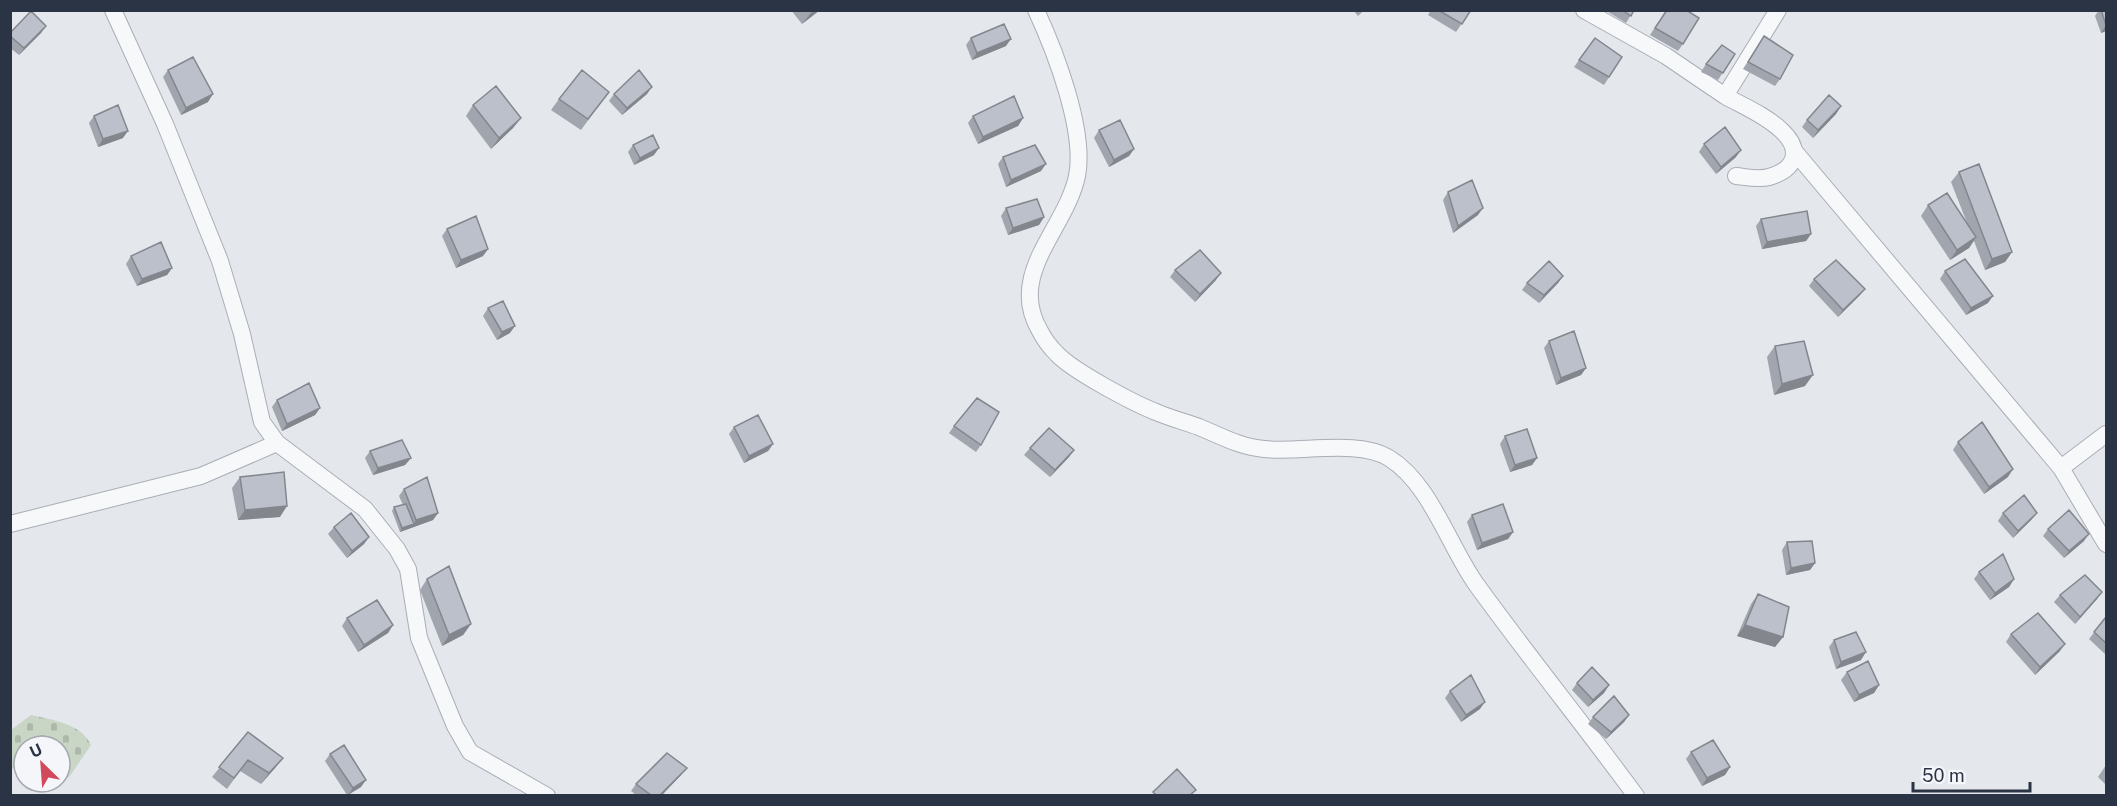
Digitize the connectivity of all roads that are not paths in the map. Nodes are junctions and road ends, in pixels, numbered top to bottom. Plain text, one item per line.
1 (113, 10) edge
2 (1036, 10) edge
3 (1584, 10) edge
4 (1778, 10) edge
5 (1725, 96) junction
6 (1795, 152) junction
7 (1736, 176) dead end
8 (2106, 434) edge
9 (277, 443) junction
10 (2061, 468) junction
11 (10, 524) edge
12 (2106, 544) edge
13 (547, 795) edge
14 (1636, 795) edge

1 - 9 street
2 - 14 street
3 - 5 street
4 - 5 street
5 - 6 street
6 - 7 street
6 - 10 street
8 - 10 street
9 - 11 street
9 - 13 street
10 - 12 street

